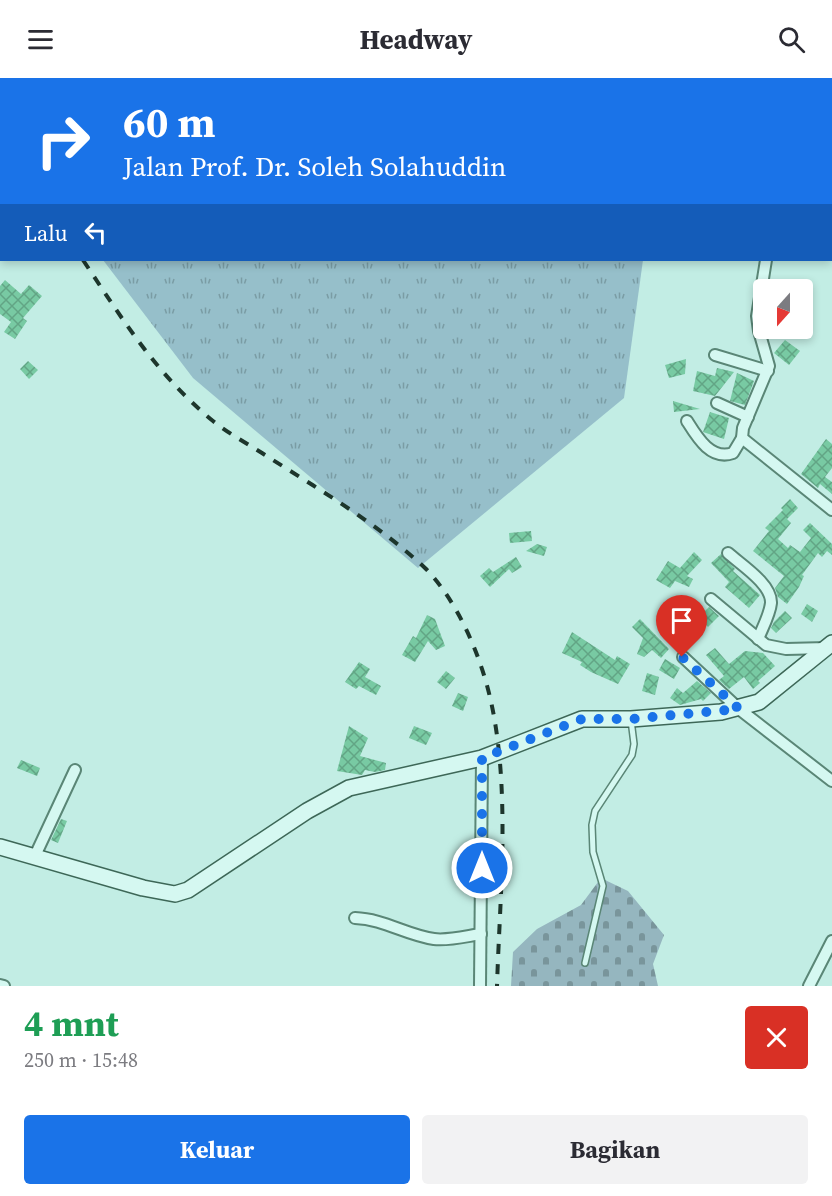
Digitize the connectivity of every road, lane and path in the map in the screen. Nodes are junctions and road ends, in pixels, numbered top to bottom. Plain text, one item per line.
1 (766, 261) edge
2 (715, 356) dead end
3 (768, 371) junction
4 (717, 403) dead end
5 (748, 417) junction
6 (687, 421) dead end
7 (742, 438) junction
8 (832, 510) edge
9 (728, 553) dead end
10 (711, 599) dead end
11 (758, 639) junction
12 (830, 645) edge
13 (682, 657) dead end
14 (739, 709) junction
15 (631, 719) junction
16 (482, 758) junction
17 (75, 770) dead end
18 (832, 781) edge
19 (0, 847) edge
20 (34, 858) junction
21 (355, 918) dead end
22 (482, 934) junction
23 (832, 941) edge
24 (585, 963) dead end
25 (480, 986) edge
26 (809, 986) edge

1 - 3 street
2 - 3 street
3 - 5 street
4 - 5 street
5 - 7 street
6 - 7 street
7 - 8 street
9 - 11 street
10 - 11 street
11 - 12 street
12 - 14 street
13 - 14 street
14 - 15 street
14 - 18 street
15 - 16 street
15 - 24 lane
16 - 20 street
16 - 22 street
17 - 20 street
19 - 20 street
21 - 22 street
22 - 25 street
23 - 26 street

